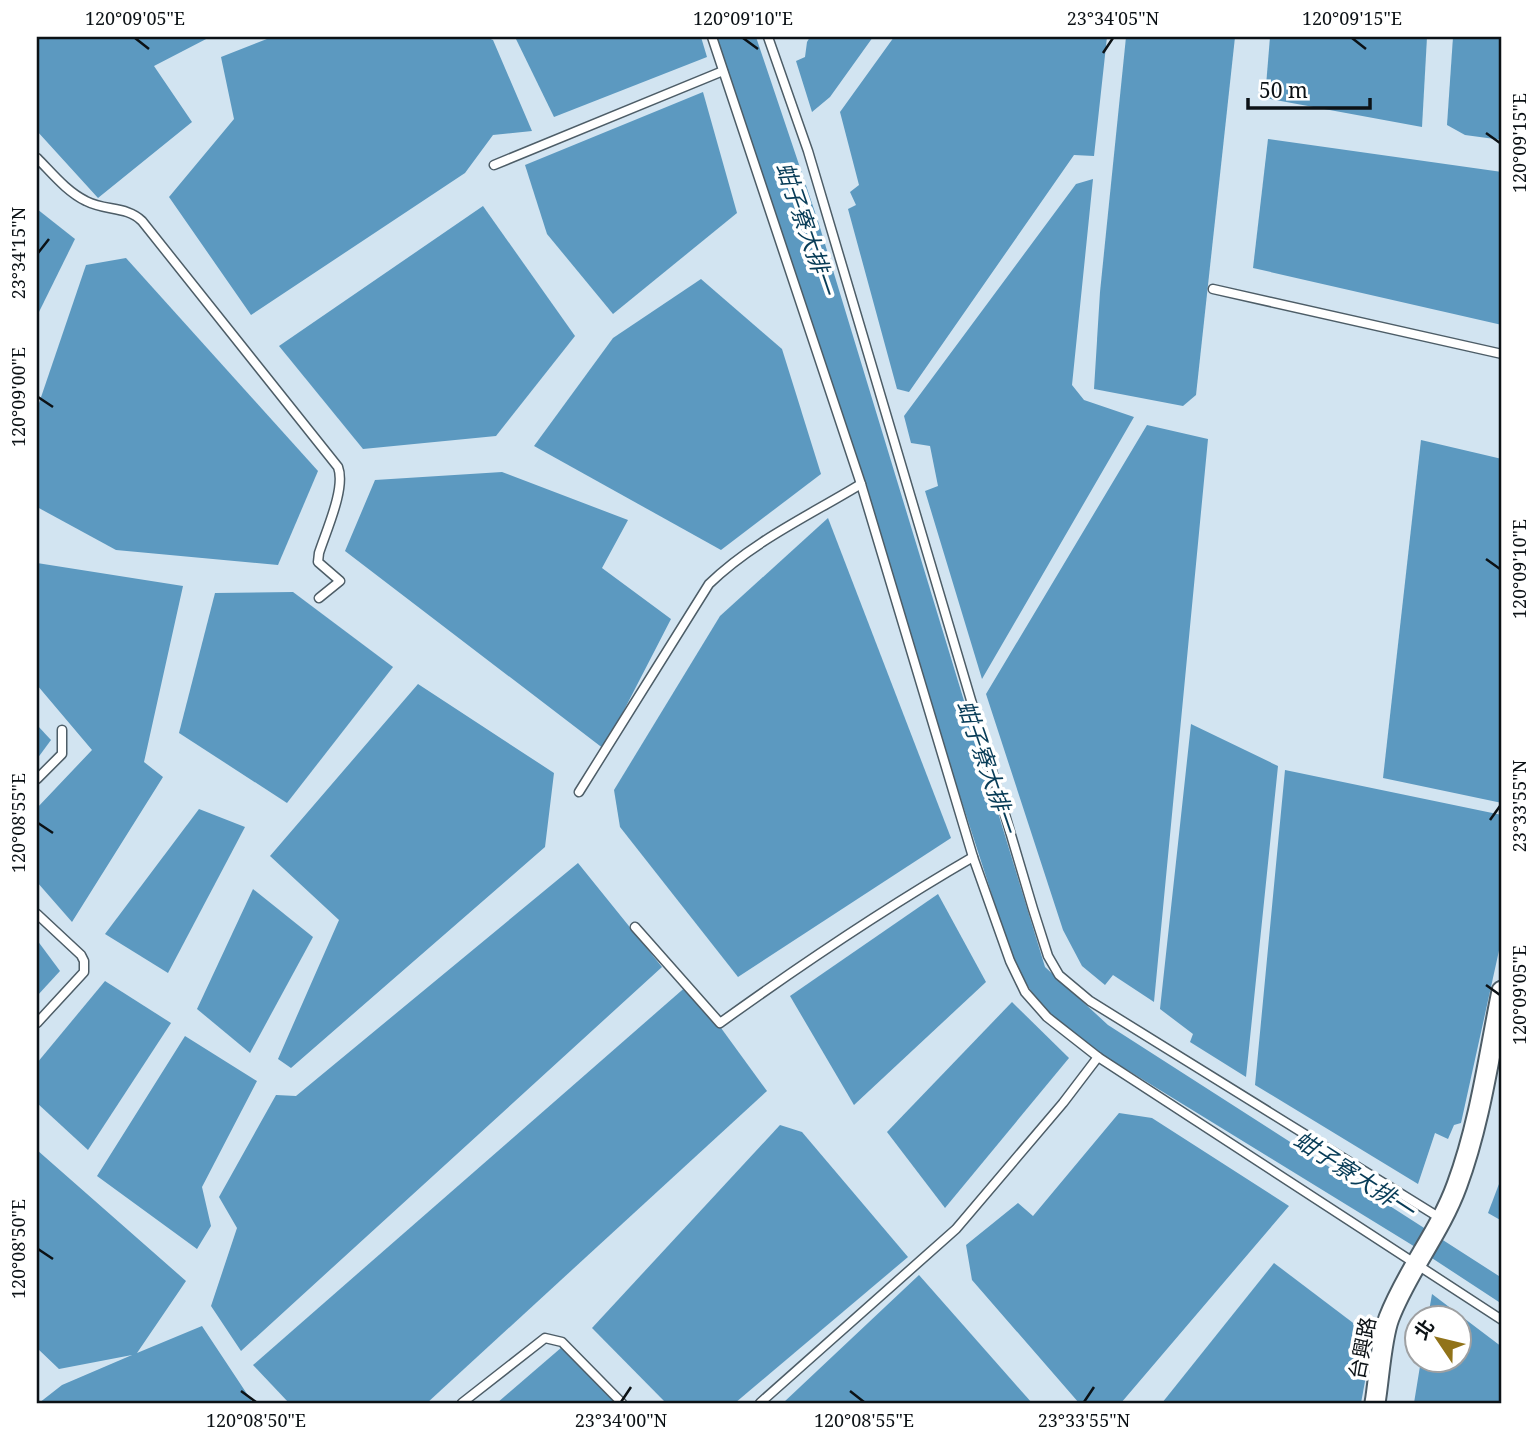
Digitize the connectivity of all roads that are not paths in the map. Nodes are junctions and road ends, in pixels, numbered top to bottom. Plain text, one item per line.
1 (712, 37) edge
2 (768, 37) edge
3 (723, 71) junction
4 (37, 158) edge
5 (494, 164) dead end
6 (1213, 289) dead end
7 (1502, 354) edge
8 (861, 484) junction
9 (319, 598) dead end
10 (62, 730) dead end
11 (37, 779) edge
12 (579, 792) dead end
13 (973, 857) junction
14 (37, 914) edge
15 (635, 927) dead end
16 (1502, 993) edge
17 (37, 1023) edge
18 (1098, 1057) junction
19 (1443, 1219) junction
20 (1416, 1265) junction
21 (1502, 1320) edge
22 (462, 1403) edge
23 (622, 1403) edge
24 (760, 1403) edge
25 (1375, 1403) edge

1 - 3 lane
2 - 19 lane
3 - 5 lane
3 - 8 lane
4 - 9 lane
6 - 7 lane
8 - 12 lane
8 - 13 lane
10 - 11 lane
13 - 15 lane
13 - 18 lane
14 - 17 lane
16 - 19 street, 台興路
18 - 20 lane
18 - 24 lane
19 - 20 street, 台興路
20 - 21 lane
20 - 25 street, 台興路
22 - 23 lane

